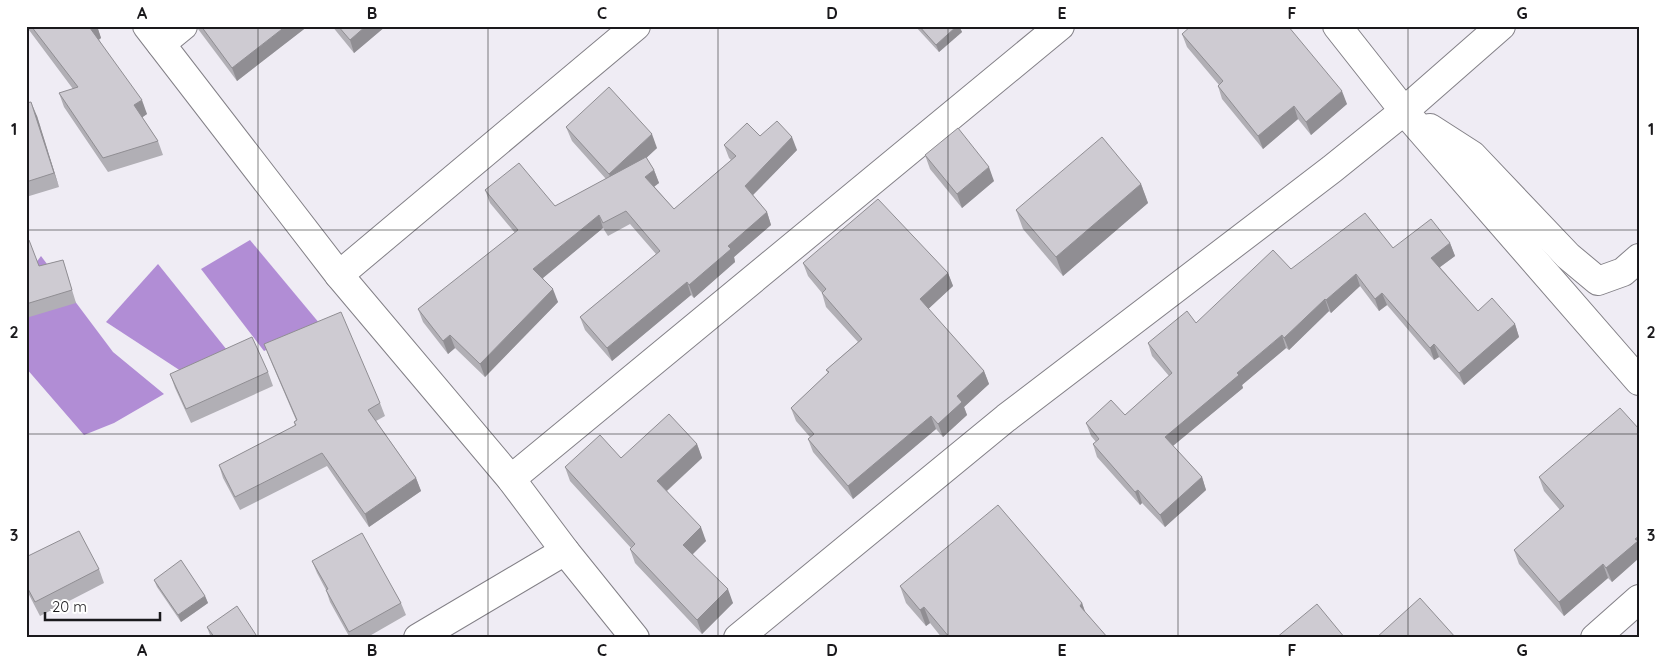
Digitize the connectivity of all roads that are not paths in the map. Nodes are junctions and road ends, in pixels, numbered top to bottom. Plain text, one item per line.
1 (182, 26) edge
2 (636, 26) edge
3 (1060, 26) edge
4 (1338, 26) edge
5 (1501, 26) edge
6 (154, 35) edge
7 (1404, 111) junction
8 (1639, 258) edge
9 (339, 275) junction
10 (1639, 381) edge
11 (510, 479) junction
12 (565, 551) junction
13 (1639, 599) edge
14 (418, 638) edge
15 (635, 638) edge
16 (738, 638) edge
17 (1595, 638) edge

1 - 6 street
2 - 9 street
3 - 11 street
4 - 7 street
5 - 7 street
6 - 9 street
7 - 8 street
7 - 10 street
7 - 16 street
9 - 11 street
11 - 12 street
12 - 14 street
12 - 15 street
13 - 17 street

